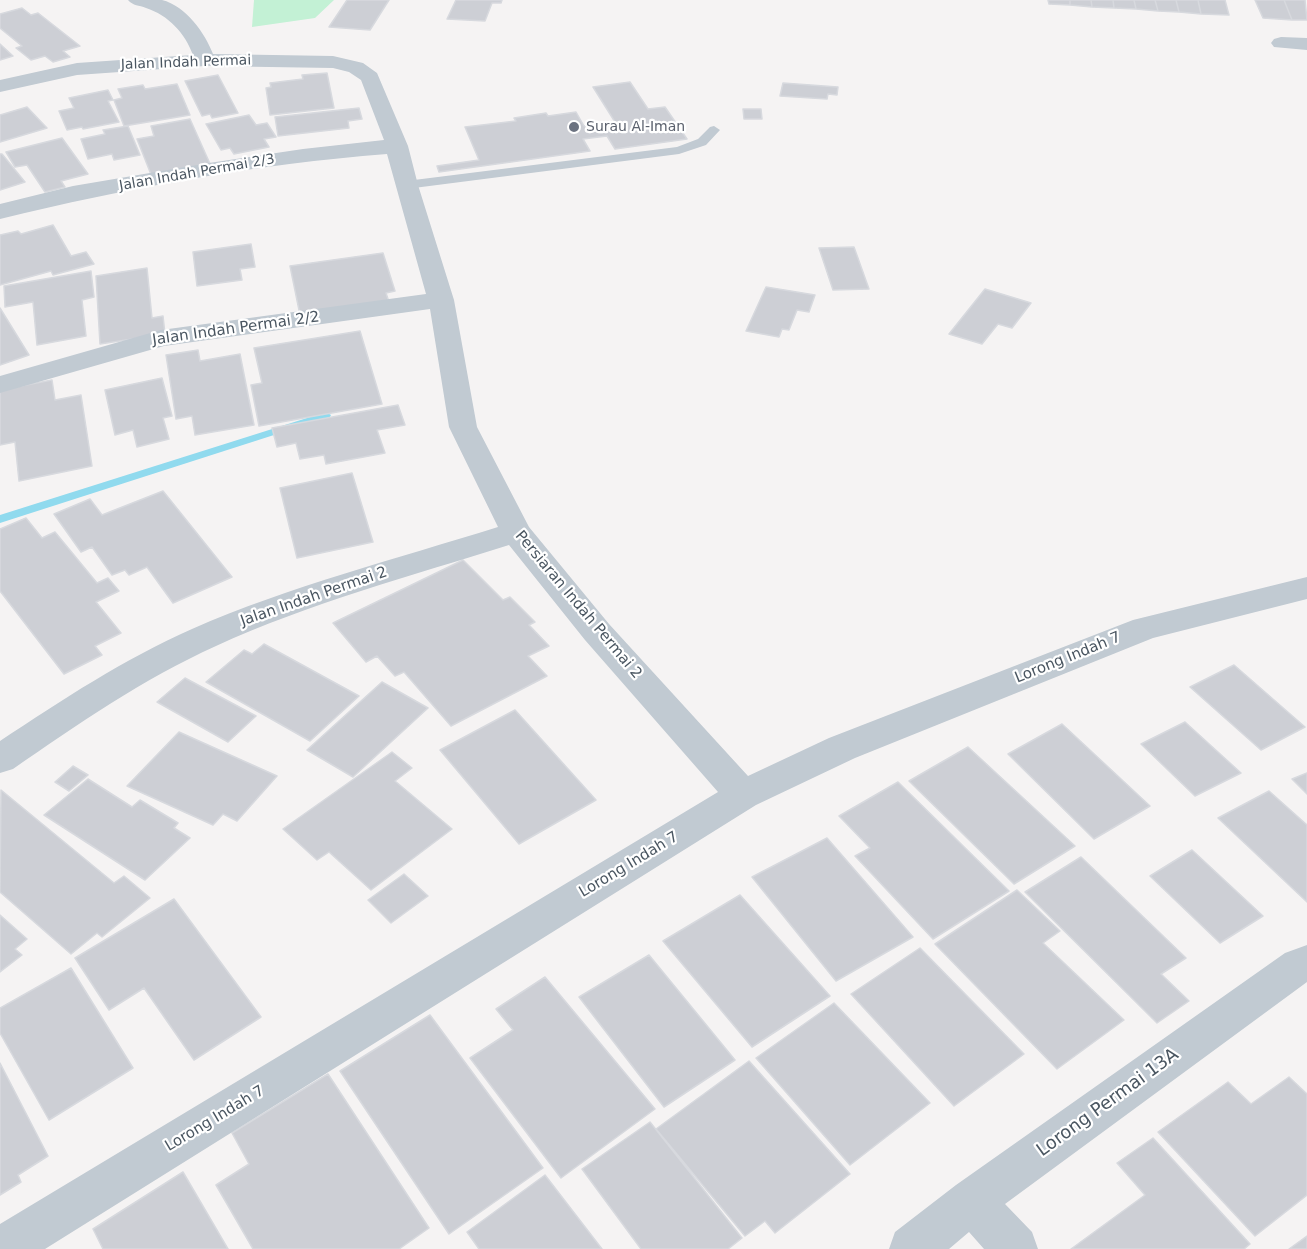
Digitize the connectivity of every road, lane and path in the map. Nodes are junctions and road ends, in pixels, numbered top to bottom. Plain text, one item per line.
1 (138, 0) edge
2 (1281, 43) dead end
3 (1307, 44) edge
4 (205, 60) junction
5 (370, 77) joint
6 (0, 86) edge
7 (714, 130) dead end
8 (397, 146) junction
9 (406, 185) junction
10 (0, 212) edge
11 (441, 300) junction
12 (0, 385) edge
13 (516, 532) junction
14 (1307, 588) edge
15 (0, 759) edge
16 (743, 795) junction
17 (1304, 966) edge
18 (972, 1201) junction
19 (2, 1249) edge
20 (912, 1249) edge
21 (1015, 1249) edge

1 - 4 street
2 - 3 street
4 - 5 street, Jalan Indah Permai
4 - 6 street, Jalan Indah Permai
5 - 8 street, Persiaran Indah Permai 2
7 - 9 lane
8 - 9 street, Persiaran Indah Permai 2
8 - 10 street, Jalan Indah Permai 2/3
9 - 11 street, Persiaran Indah Permai 2
11 - 12 street, Jalan Indah Permai 2/2
11 - 13 street, Persiaran Indah Permai 2
13 - 15 street, Jalan Indah Permai 2
13 - 16 street, Persiaran Indah Permai 2
14 - 16 street, Lorong Indah 7
16 - 19 street, Lorong Indah 7
17 - 18 street, Lorong Permai 13A
18 - 20 street, Lorong Permai 13A
18 - 21 street

